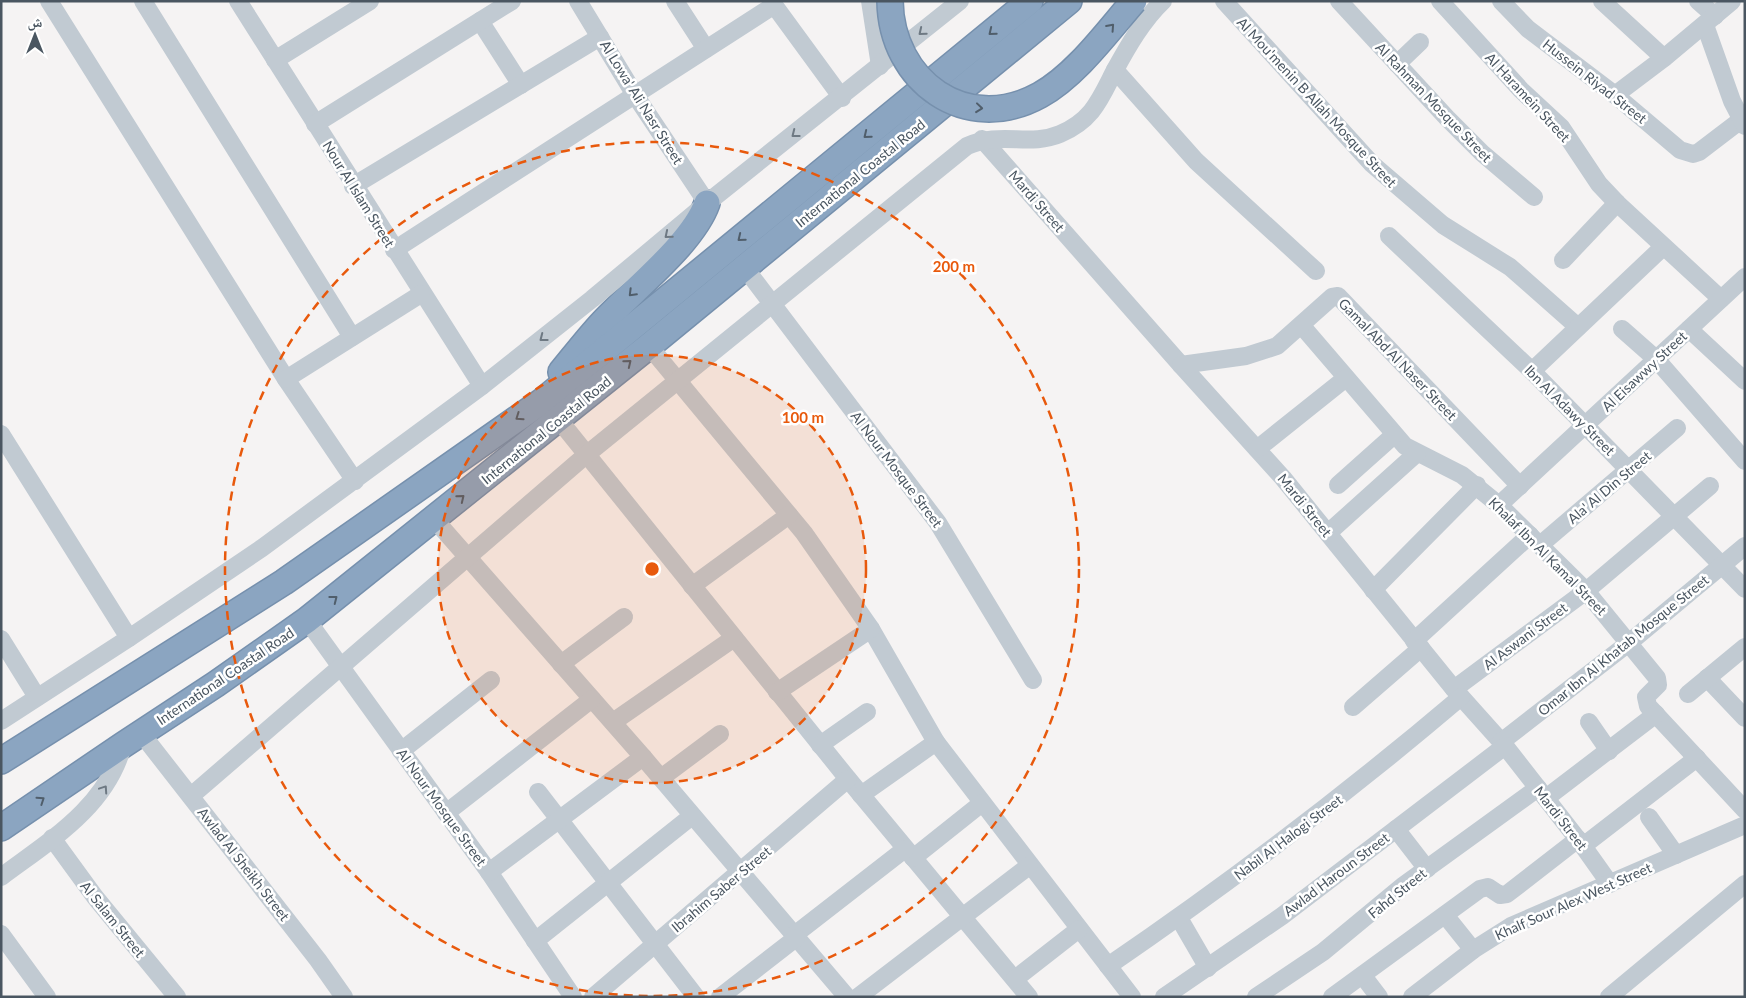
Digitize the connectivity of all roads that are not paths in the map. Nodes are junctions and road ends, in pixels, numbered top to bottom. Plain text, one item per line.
1 (49, 1) edge
2 (143, 1) edge
3 (238, 1) edge
4 (370, 1) edge
5 (512, 1) edge
6 (578, 1) edge
7 (675, 1) edge
8 (870, 1) edge
9 (890, 1) edge
10 (960, 1) edge
11 (1030, 1) edge
12 (1069, 1) edge
13 (1134, 1) edge
14 (1163, 1) edge
15 (1224, 1) edge
16 (1338, 1) edge
17 (1440, 1) edge
18 (1501, 1) edge
19 (1602, 1) edge
20 (1698, 1) edge
21 (1732, 1) edge
22 (772, 4) edge
23 (1710, 20) junction
24 (480, 21) junction
25 (600, 36) junction
26 (1420, 42) dead end
27 (706, 49) junction
28 (1664, 58) junction
29 (275, 60) junction
30 (1397, 64) junction
31 (880, 66) junction
32 (1115, 70) junction
33 (521, 85) junction
34 (635, 95) junction
35 (1615, 95) junction
36 (842, 98) junction
37 (1743, 121) edge
38 (315, 124) junction
39 (982, 139) junction
40 (353, 186) junction
41 (1534, 197) dead end
42 (707, 203) junction
43 (1616, 203) junction
44 (1389, 236) dead end
45 (1663, 247) junction
46 (394, 250) junction
47 (1563, 260) dead end
48 (745, 268) junction
49 (1316, 271) dead end
50 (1745, 277) edge
51 (421, 294) junction
52 (1721, 299) junction
53 (772, 305) junction
54 (1302, 326) junction
55 (1578, 327) junction
56 (1622, 329) dead end
57 (1689, 329) junction
58 (352, 337) junction
59 (649, 346) junction
60 (1656, 359) junction
61 (1180, 365) junction
62 (1532, 371) junction
63 (1346, 378) junction
64 (286, 379) junction
65 (677, 380) junction
66 (1745, 382) edge
67 (482, 386) junction
68 (541, 402) junction
69 (559, 420) junction
70 (1585, 425) junction
71 (1677, 428) dead end
72 (1, 434) edge
73 (1394, 435) junction
74 (1257, 449) junction
75 (1417, 454) junction
76 (586, 455) junction
77 (1745, 461) edge
78 (1629, 470) junction
79 (355, 481) junction
80 (1338, 485) dead end
81 (1477, 485) junction
82 (1520, 486) junction
83 (1710, 486) dead end
84 (1499, 505) junction
85 (789, 515) junction
86 (1674, 516) junction
87 (434, 520) junction
88 (1328, 533) junction
89 (1536, 540) junction
90 (1745, 546) edge
91 (467, 558) junction
92 (1722, 565) junction
93 (692, 586) junction
94 (1745, 589) edge
95 (1373, 590) junction
96 (1586, 591) junction
97 (624, 617) dead end
98 (307, 620) junction
99 (870, 629) junction
100 (129, 638) junction
101 (734, 638) junction
102 (1, 639) edge
103 (1630, 642) junction
104 (1417, 645) junction
105 (1745, 647) edge
106 (561, 664) junction
107 (341, 666) junction
108 (1707, 678) junction
109 (491, 680) dead end
110 (1033, 680) dead end
111 (777, 692) junction
112 (1457, 693) junction
113 (1688, 694) dead end
114 (38, 697) junction
115 (592, 699) junction
116 (1353, 707) dead end
117 (867, 712) dead end
118 (1656, 714) junction
119 (1745, 718) edge
120 (1, 721) edge
121 (613, 722) junction
122 (1589, 722) dead end
123 (720, 734) dead end
124 (132, 739) junction
125 (936, 742) junction
126 (1503, 744) junction
127 (820, 745) junction
128 (402, 751) junction
129 (1609, 751) junction
130 (643, 757) junction
131 (1697, 758) junction
132 (1, 761) edge
133 (661, 778) junction
134 (848, 780) junction
135 (538, 792) dead end
136 (1542, 793) junction
137 (861, 795) junction
138 (191, 796) junction
139 (982, 803) junction
140 (1745, 810) edge
141 (446, 813) junction
142 (692, 816) junction
143 (1649, 817) dead end
144 (558, 820) junction
145 (1745, 824) edge
146 (1, 828) edge
147 (1396, 828) junction
148 (52, 838) junction
149 (1581, 843) junction
150 (909, 853) junction
151 (1676, 855) junction
152 (1029, 866) junction
153 (1427, 868) junction
154 (489, 872) junction
155 (740, 873) junction
156 (1, 877) edge
157 (608, 884) junction
158 (1610, 884) junction
159 (1745, 884) edge
160 (1445, 915) junction
161 (962, 917) junction
162 (1179, 918) junction
163 (1078, 929) junction
164 (1, 934) edge
165 (795, 937) junction
166 (535, 941) junction
167 (655, 944) junction
168 (1473, 950) junction
169 (1108, 966) junction
170 (1208, 968) junction
171 (1363, 976) junction
172 (1014, 979) junction
173 (1276, 992) edge
174 (1126, 994) edge
175 (46, 997) edge
176 (178, 997) edge
177 (344, 997) edge
178 (573, 997) edge
179 (593, 997) edge
180 (696, 997) edge
181 (720, 997) edge
182 (847, 997) edge
183 (858, 997) edge
184 (1029, 997) edge
185 (1164, 997) edge
186 (1256, 997) edge
187 (1332, 997) edge
188 (1379, 997) edge
189 (1412, 997) edge
190 (1609, 997) edge

1 - 64 street
2 - 58 street
3 - 29 street, Nour Al Islam Street
4 - 29 street
5 - 24 street
6 - 25 street, Al Lowa' Ali Nasr Street
7 - 27 street
8 - 31 street
9 -> 13 highway, bridge
10 -> 31 street
11 -> 68 highway, International Coastal Road
12 - 48 highway, International Coastal Road
14 - 32 street
15 - 55 street, Al Mou'menin B Allah Mosque Street
16 - 30 street, Al Rahman Mosque Street
17 - 43 street, Al Haramein Street
18 - 35 street, Hussein Riyad Street
19 - 28 street
20 - 23 street
21 - 23 street
22 - 27 street
22 - 36 street
23 - 28 street
23 - 37 street
24 - 33 street
24 - 38 street
25 - 33 street
25 - 34 street, Al Lowa' Ali Nasr Street
26 - 30 street
27 - 34 street
28 - 35 street
29 - 38 street, Nour Al Islam Street
30 - 41 street, Al Rahman Mosque Street
31 - 36 street
32 - 39 street
32 - 49 street
33 - 40 street
34 - 42 street, Al Lowa' Ali Nasr Street
34 - 46 street
35 - 37 street, Hussein Riyad Street
36 -> 42 street
38 - 40 street, Nour Al Islam Street
39 - 53 street
39 - 61 street, Mardi Street
40 - 46 street, Nour Al Islam Street
42 -> 67 street
42 -> 68 highway
43 - 45 street, Al Haramein Street
43 - 47 street
44 - 62 street, Ibn Al Adawy Street
45 - 52 street, Al Haramein Street
45 - 55 street
46 - 51 street, Nour Al Islam Street
48 - 53 street, Al Nour Mosque Street
48 - 59 highway, International Coastal Road
50 - 52 street, Al Eisawwy Street
51 - 58 street
51 - 67 street, Nour Al Islam Street
52 - 57 street, Al Eisawwy Street
53 - 65 street
53 - 110 street, Al Nour Mosque Street
54 - 61 street, Gamal Abd Al Naser Street
54 - 63 street, Khalaf Ibn Al Kamal Street
54 - 82 street, Gamal Abd Al Naser Street
55 - 62 street
56 - 60 street
57 - 60 street, Al Eisawwy Street
57 - 66 street
58 - 64 street
59 - 65 street
69 -> 59 highway, International Coastal Road
60 - 70 street, Al Eisawwy Street
60 - 77 street
61 - 74 street, Mardi Street
62 - 70 street, Ibn Al Adawy Street
63 - 73 street, Khalaf Ibn Al Kamal Street
63 - 74 street
64 - 79 street
65 - 76 street
65 - 85 street
67 - 79 street
68 -> 132 highway, International Coastal Road
69 - 76 street
87 -> 69 highway, International Coastal Road
70 - 78 street, Ibn Al Adawy Street
70 - 82 street, Al Eisawwy Street
71 - 78 street, Ala' Al Din Street
72 - 100 street
73 - 75 street, Khalaf Ibn Al Kamal Street
73 - 80 street
74 - 88 street, Mardi Street
75 - 81 street, Khalaf Ibn Al Kamal Street
75 - 88 street
76 - 91 street
76 - 93 street
78 - 86 street, Ibn Al Adawy Street
78 - 89 street, Ala' Al Din Street
79 - 100 street
81 - 84 street, Khalaf Ibn Al Kamal Street
81 - 95 street
82 - 84 street, Al Eisawwy Street
83 - 86 street, Al Aswani Street
84 - 89 street, Khalaf Ibn Al Kamal Street
85 - 93 street
85 - 99 street
86 - 92 street, Ibn Al Adawy Street
86 - 96 street, Al Aswani Street
87 - 91 street
98 -> 87 highway, International Coastal Road
88 - 95 street, Mardi Street
89 - 96 street, Khalaf Ibn Al Kamal Street
89 - 104 street, Ala' Al Din Street
90 - 92 street, Omar Ibn Al Khatab Mosque Street
91 - 106 street
91 - 107 street
92 - 94 street, Ibn Al Adawy Street
92 - 103 street, Omar Ibn Al Khatab Mosque Street
93 - 101 street
95 - 104 street, Mardi Street
96 - 103 street, Khalaf Ibn Al Kamal Street
96 - 112 street, Al Aswani Street
97 - 106 street
98 - 107 street, Al Nour Mosque Street
98 - 124 highway, International Coastal Road
99 - 111 street
99 - 125 street
100 - 114 street
101 - 111 street
101 - 121 street
102 - 114 street
103 - 118 street, Khalaf Ibn Al Kamal Street
103 - 126 street, Omar Ibn Al Khatab Mosque Street
104 - 112 street, Mardi Street
104 - 116 street, Ala' Al Din Street
105 - 108 street
106 - 115 street
107 - 128 street, Al Nour Mosque Street
107 - 138 street
108 - 113 street
108 - 119 street
109 - 128 street
111 - 127 street
112 - 126 street, Mardi Street
112 - 162 street, Nabil Al Halogi Street
114 - 120 street
115 - 121 street
115 - 141 street
117 - 127 street
118 - 129 street, Fahd Street
118 - 131 street, Khalaf Ibn Al Kamal Street
121 - 130 street
122 - 129 street
123 - 133 street
124 - 138 street, Awlad Al Sheikh Street
146 -> 124 highway, International Coastal Road
148 -> 124 street
125 - 137 street
125 - 139 street
126 - 136 street, Mardi Street
126 - 147 street, Awlad Haroun Street
127 - 134 street
128 - 141 street, Al Nour Mosque Street
129 - 136 street, Fahd Street
130 - 133 street
130 - 144 street
131 - 140 street, Khalaf Ibn Al Kamal Street
131 - 149 street
133 - 142 street
134 - 137 street
134 - 155 street, Ibrahim Saber Street
135 - 144 street
136 - 149 street, Mardi Street
136 - 153 street, Fahd Street
137 - 150 street
138 - 177 street, Awlad Al Sheikh Street
139 - 150 street
139 - 152 street
141 - 154 street, Al Nour Mosque Street
142 - 155 street
142 - 157 street
143 - 151 street
144 - 154 street
144 - 157 street
145 - 151 street, Khalf Sour Alex West Street
147 - 153 street
147 - 170 street, Awlad Haroun Street
148 - 156 street
148 - 176 street, Al Salam Street
149 - 158 street, Mardi Street
149 - 160 street
150 - 161 street
150 - 165 street
151 - 158 street, Khalf Sour Alex West Street
152 - 161 street
152 - 163 street
153 - 173 street, Fahd Street
154 - 166 street, Al Nour Mosque Street
155 - 165 street
155 - 167 street, Ibrahim Saber Street
157 - 166 street
157 - 167 street
158 - 168 street, Khalf Sour Alex West Street
159 - 190 street
160 - 168 street
160 - 171 street
161 - 172 street
161 - 183 street
162 - 169 street, Nabil Al Halogi Street
162 - 170 street
163 - 169 street
163 - 172 street
164 - 175 street
165 - 181 street
165 - 182 street
166 - 178 street, Al Nour Mosque Street
167 - 179 street, Ibrahim Saber Street
167 - 180 street
168 - 189 street, Khalf Sour Alex West Street
169 - 174 street
170 - 185 street, Awlad Haroun Street
171 - 187 street
171 - 188 street
172 - 184 street
173 - 186 street, Fahd Street

